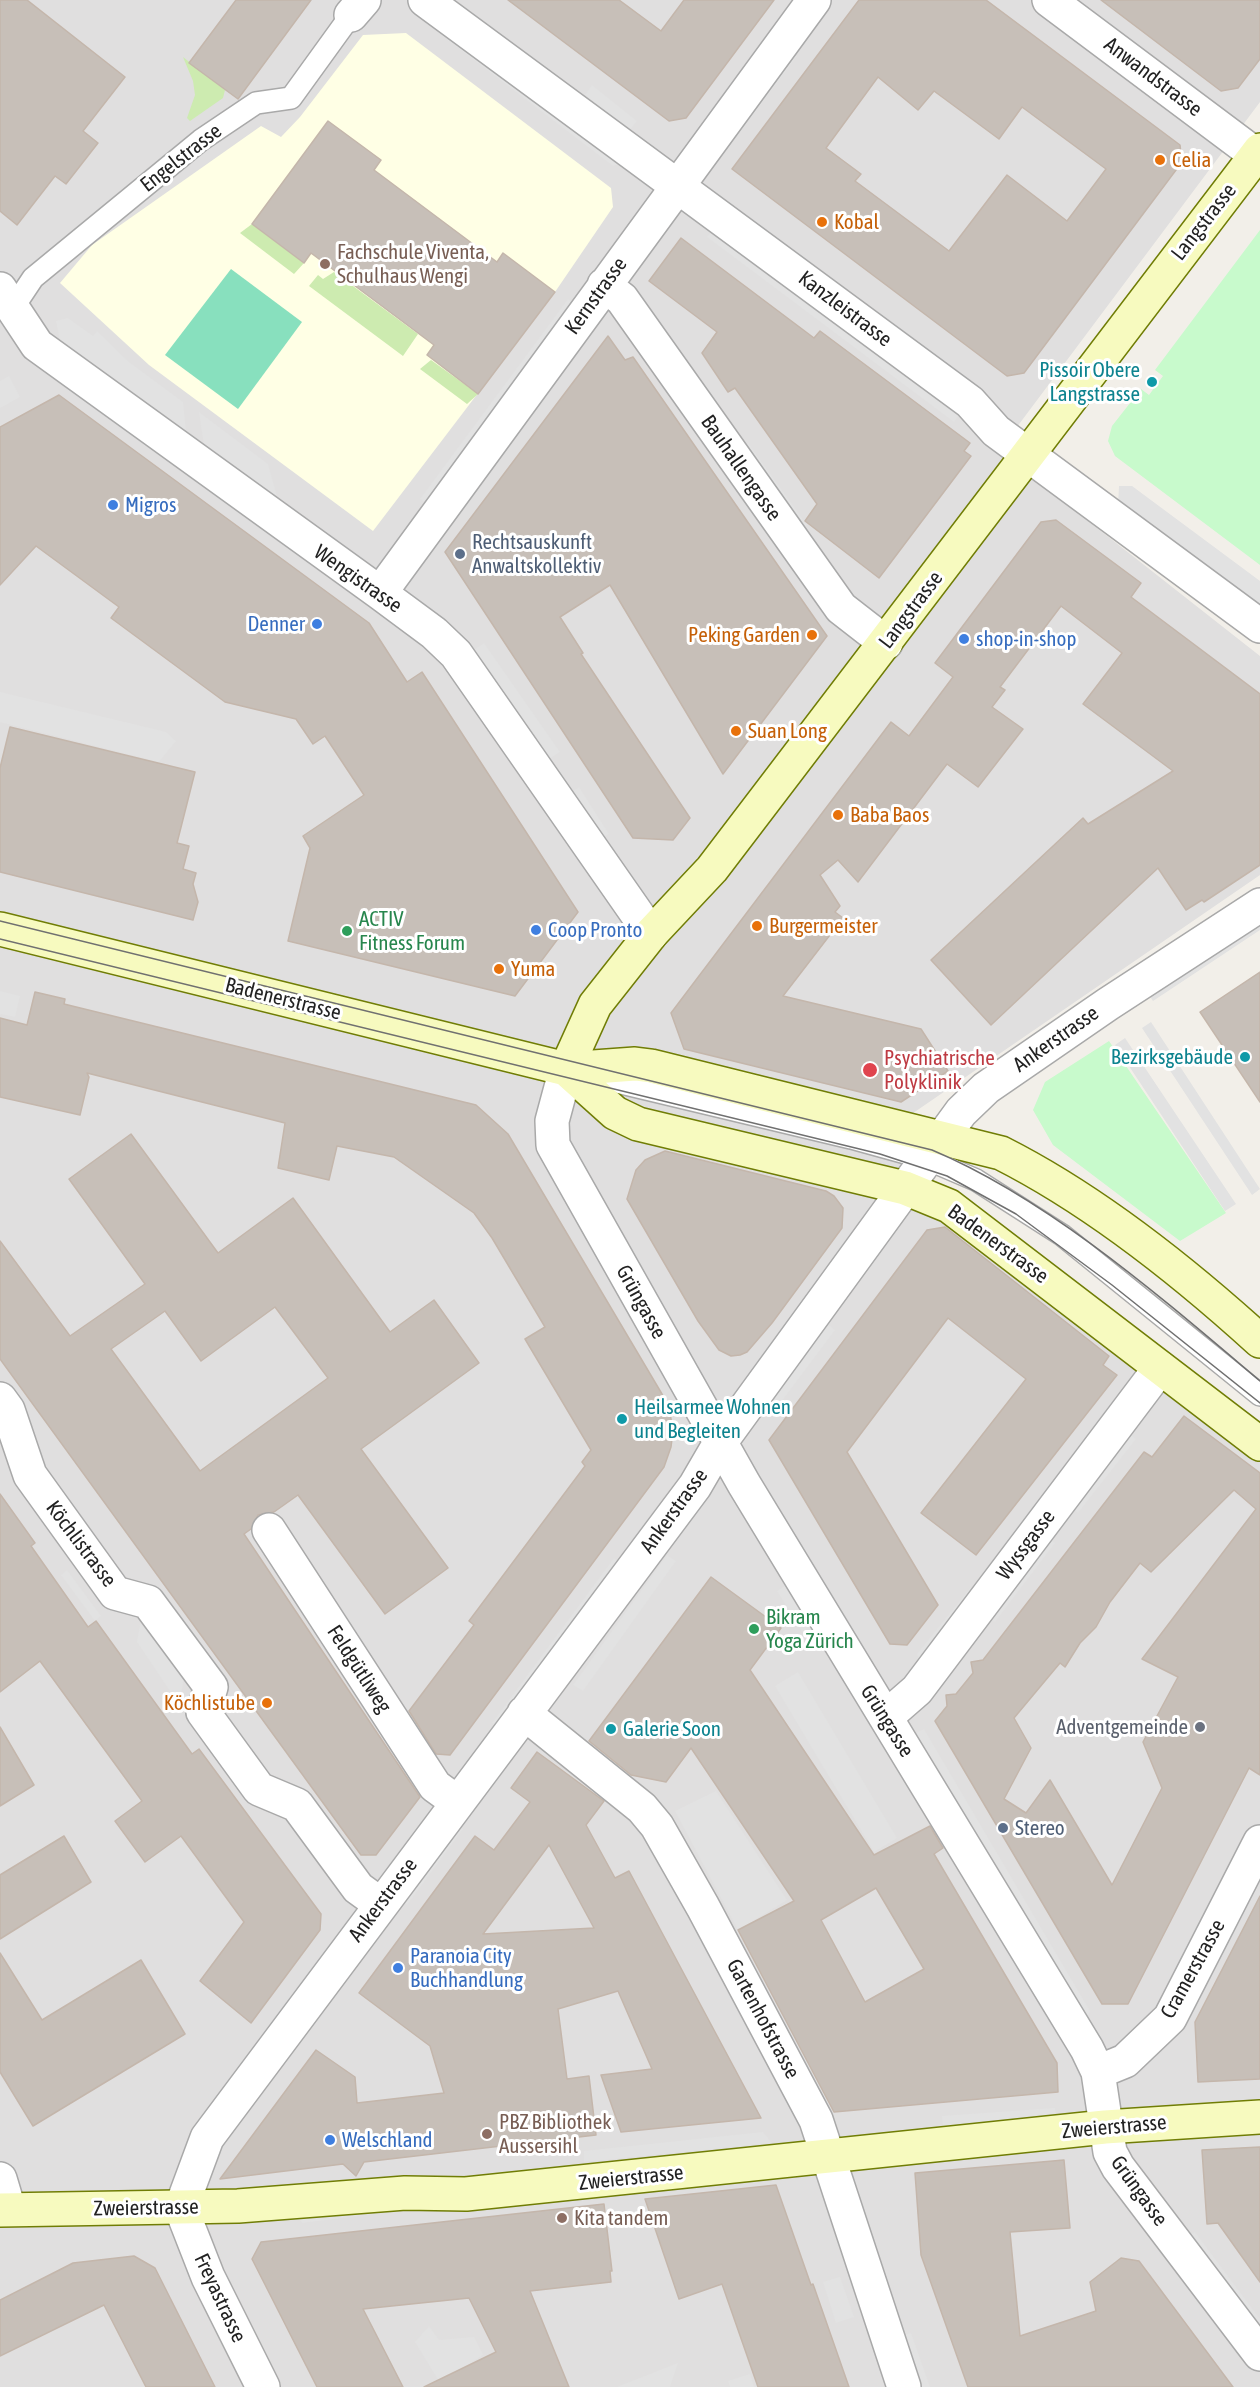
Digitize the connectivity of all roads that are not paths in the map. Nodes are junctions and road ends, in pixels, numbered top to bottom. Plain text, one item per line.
1 (425, 0) edge
2 (814, 0) edge
3 (1048, 0) edge
4 (358, 8) edge
5 (1258, 153) edge
6 (677, 185) junction
7 (604, 285) junction
8 (4, 308) edge
9 (1028, 455) junction
10 (380, 593) junction
11 (1260, 626) edge
12 (886, 643) junction
13 (1260, 905) edge
14 (0, 929) edge
15 (651, 934) junction
16 (566, 1069) junction
17 (935, 1148) junction
18 (905, 1188) junction
19 (1260, 1341) edge
20 (1160, 1368) junction
21 (1260, 1395) edge
22 (0, 1399) edge
23 (720, 1443) junction
24 (1260, 1444) edge
25 (269, 1530) dead end
26 (524, 1713) junction
27 (886, 1717) junction
28 (457, 1802) junction
29 (1260, 1842) edge
30 (380, 1904) junction
31 (1098, 2072) junction
32 (1260, 2117) edge
33 (1106, 2127) junction
34 (828, 2158) junction
35 (3, 2199) edge
36 (181, 2208) junction
37 (1260, 2354) edge
38 (263, 2387) edge
39 (904, 2387) edge

1 - 6 street, Kanzleistrasse
2 - 6 street, Kernstrasse
3 - 5 street, Anwandstrasse
4 - 8 lane, Engelstrasse
5 - 9 street, Langstrasse
6 - 7 street, Kernstrasse
6 - 9 street, Kanzleistrasse
7 - 10 street, Kernstrasse
7 - 12 street, Bauhallengasse
8 - 10 street, Wengistrasse
9 - 11 street, Kanzleistrasse
9 - 12 street, Langstrasse
10 - 15 street, Wengistrasse
12 - 15 street, Langstrasse
13 - 17 street, Ankerstrasse
14 - 16 street, Badenerstrasse
15 - 16 street, Langstrasse
16 - 17 street, Badenerstrasse
16 - 18 street, Badenerstrasse
16 - 23 street, Grüngasse
17 - 18 street, Ankerstrasse
17 - 19 street, Badenerstrasse
17 - 21 lane, Badenerstrasse
18 - 20 street, Badenerstrasse
18 - 23 street, Ankerstrasse
20 - 24 street, Badenerstrasse
20 - 27 street, Wyssgasse
22 - 30 street, Köchlistrasse
23 - 26 street, Ankerstrasse
23 - 27 street, Grüngasse
25 - 28 street, Feldgütliweg
26 - 28 street, Ankerstrasse
26 - 34 street, Gartenhofstrasse
27 - 31 street, Grüngasse
28 - 30 street, Ankerstrasse
29 - 31 street, Cramerstrasse
30 - 36 street, Ankerstrasse
31 - 33 street, Grüngasse
32 - 33 street, Zweierstrasse
33 - 34 street, Zweierstrasse
33 - 37 street, Grüngasse
34 - 36 street, Zweierstrasse
34 - 39 street, Gartenhofstrasse
35 - 36 street, Zweierstrasse
36 - 38 street, Freyastrasse

